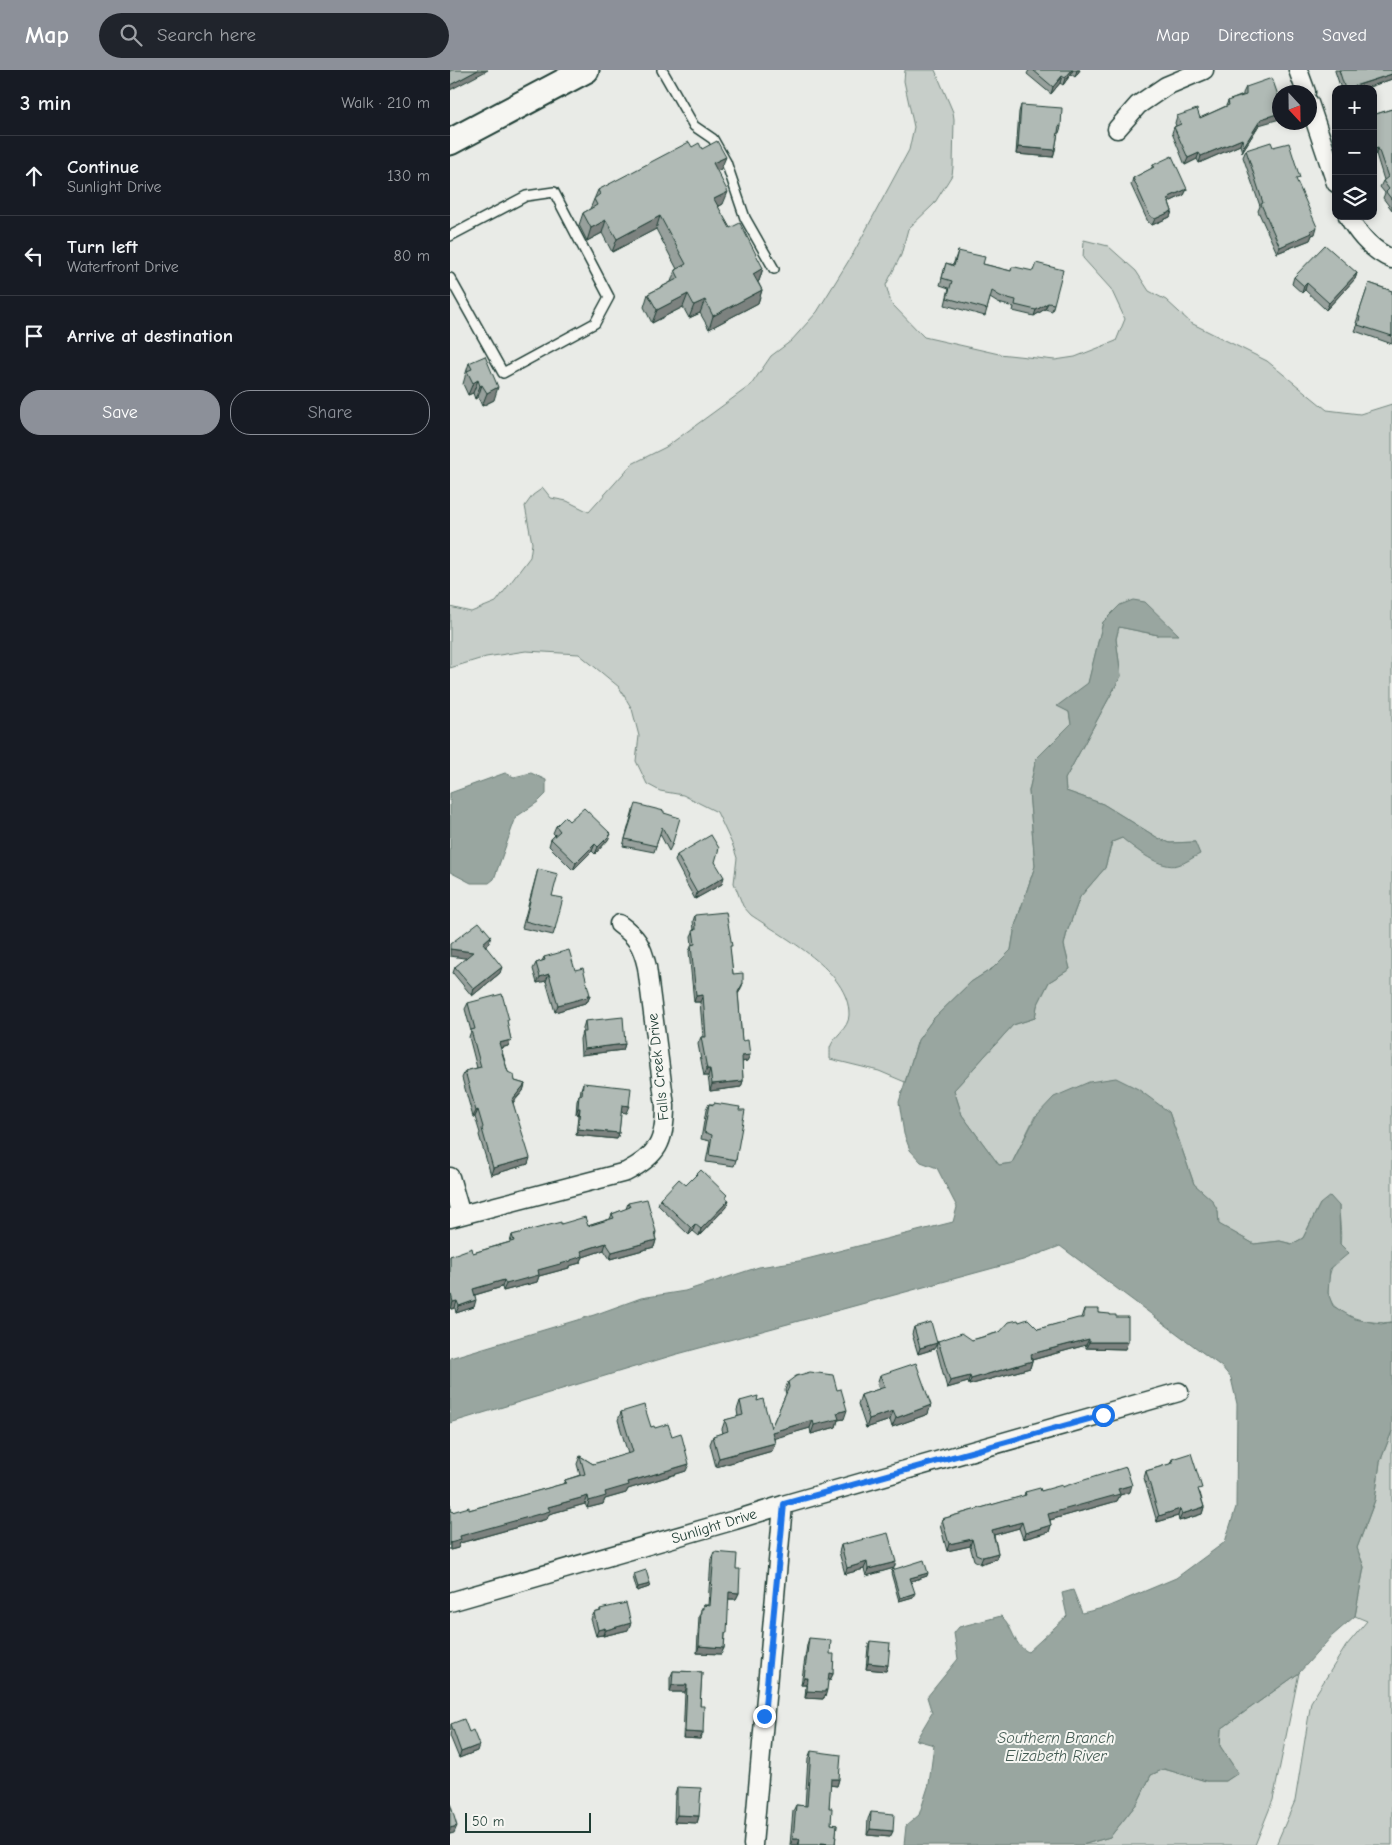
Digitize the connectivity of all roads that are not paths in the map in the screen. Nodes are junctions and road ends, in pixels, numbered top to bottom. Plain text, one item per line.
1 (586, 70) edge
2 (662, 70) edge
3 (1204, 70) edge
4 (1298, 70) edge
5 (1303, 85) edge
6 (1317, 125) edge
7 (1117, 129) dead end
8 (450, 142) edge
9 (1333, 175) edge
10 (1351, 220) edge
11 (450, 236) edge
12 (1392, 259) edge
13 (774, 269) dead end
14 (450, 278) edge
15 (619, 924) dead end
16 (450, 1176) edge
17 (456, 1217) edge
18 (1179, 1392) dead end
19 (784, 1504) junction
20 (450, 1602) edge
21 (753, 1845) edge

1 - 8 street
2 - 13 lane
3 - 7 street
4 - 5 street
6 - 9 street
10 - 12 street
11 - 14 lane
15 - 17 street, Falls Creek Drive
16 - 17 street
18 - 19 street, Sunlight Drive
19 - 20 street, Sunlight Drive
19 - 21 street

